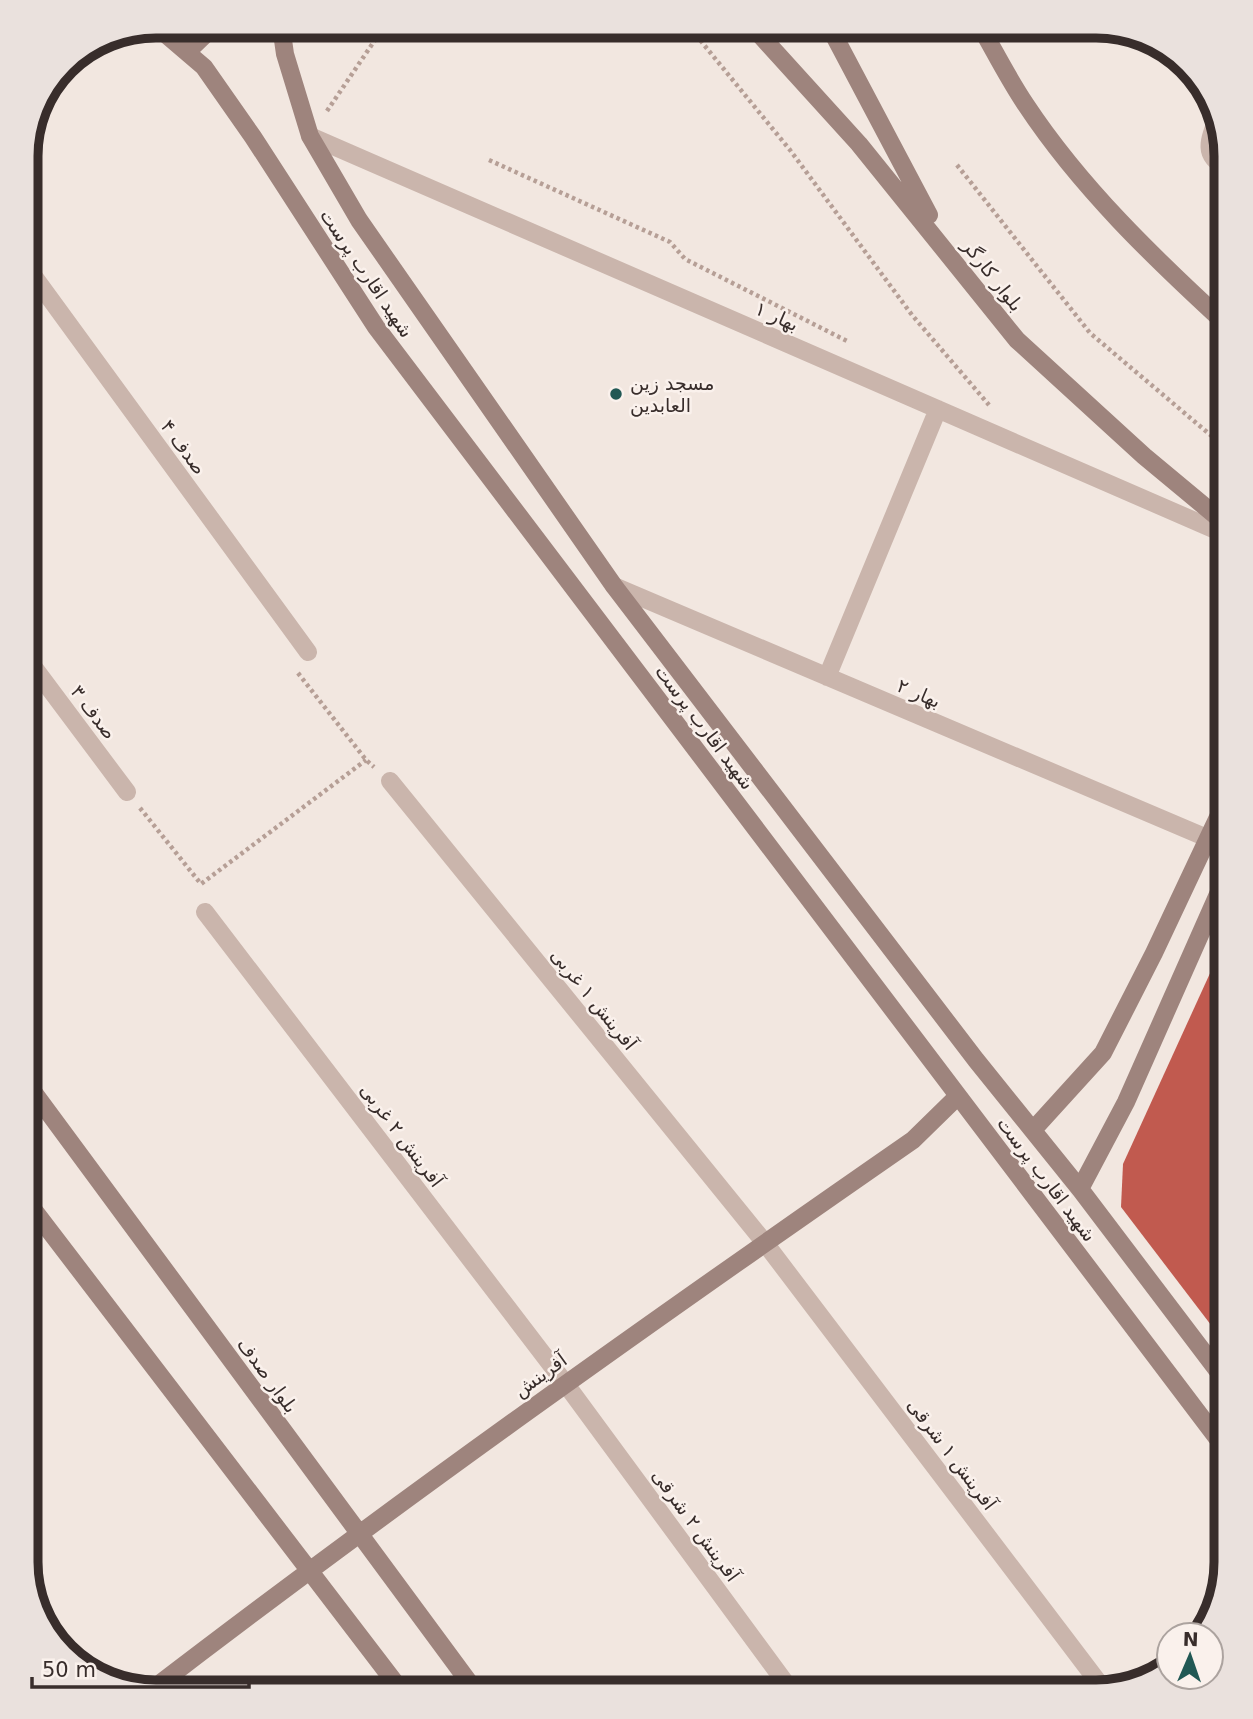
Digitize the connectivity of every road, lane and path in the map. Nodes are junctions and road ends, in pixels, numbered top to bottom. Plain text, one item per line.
1 (170, 38) edge
2 (201, 38) edge
3 (283, 38) edge
4 (371, 38) edge
5 (698, 39) edge
6 (763, 39) edge
7 (836, 39) edge
8 (987, 39) edge
9 (375, 40) joint
10 (187, 52) junction
11 (1210, 128) edge
12 (310, 136) junction
13 (489, 160) dead end
14 (1214, 162) edge
15 (957, 164) dead end
16 (950, 254) junction
17 (39, 283) edge
18 (1214, 313) edge
19 (855, 345) dead end
20 (978, 400) dead end
21 (939, 410) junction
22 (1214, 438) edge
23 (1214, 514) edge
24 (1214, 529) edge
25 (614, 586) junction
26 (308, 652) joint
27 (39, 674) edge
28 (827, 677) junction
29 (366, 760) junction
30 (390, 781) joint
31 (127, 792) joint
32 (1214, 824) edge
33 (1207, 838) junction
34 (1214, 903) edge
35 (205, 912) dead end
36 (958, 1096) junction
37 (38, 1099) edge
38 (1033, 1130) junction
39 (1080, 1189) junction
40 (38, 1216) edge
41 (765, 1243) junction
42 (1214, 1366) edge
43 (565, 1383) junction
44 (1214, 1434) edge
45 (359, 1535) junction
46 (309, 1569) junction
47 (165, 1680) edge
48 (393, 1680) edge
49 (467, 1680) edge
50 (783, 1680) edge
51 (1097, 1680) edge

1 - 10 main road, شهید اقارب پرست
2 - 10 main road
3 - 12 main road, شهید اقارب پرست
4 - 9 path
5 - 20 path
6 - 16 main road, بلوار کارگر
7 - 16 main road
8 - 18 main road
9 - 12 path
10 - 36 main road, شهید اقارب پرست
11 - 14 lane
12 - 21 street, بهار ۱
12 - 25 main road, شهید اقارب پرست
13 - 19 path
15 - 22 path
16 - 23 main road, بلوار کارگر
17 - 26 street, صدف ۴
21 - 24 street, بهار ۱
21 - 28 street
25 - 28 street, بهار ۲
25 - 38 main road, شهید اقارب پرست
26 - 29 path
27 - 31 street, صدف ۳
28 - 33 street, بهار ۲
29 - 30 path
29 - 31 path
30 - 41 street, آفرینش ۱ غربی
32 - 33 main road
33 - 38 main road
34 - 39 main road
35 - 43 street, آفرینش ۲ غربی
36 - 41 main road, آفرینش
36 - 44 main road, شهید اقارب پرست
37 - 45 main road, بلوار صدف
38 - 39 main road, شهید اقارب پرست
39 - 42 main road, شهید اقارب پرست
40 - 46 main road
41 - 43 main road, آفرینش
41 - 51 street, آفرینش ۱ شرقی
43 - 45 main road, آفرینش
43 - 50 street, آفرینش ۲ شرقی
45 - 46 main road, آفرینش
45 - 49 main road, بلوار صدف
46 - 47 main road, آفرینش
46 - 48 main road

